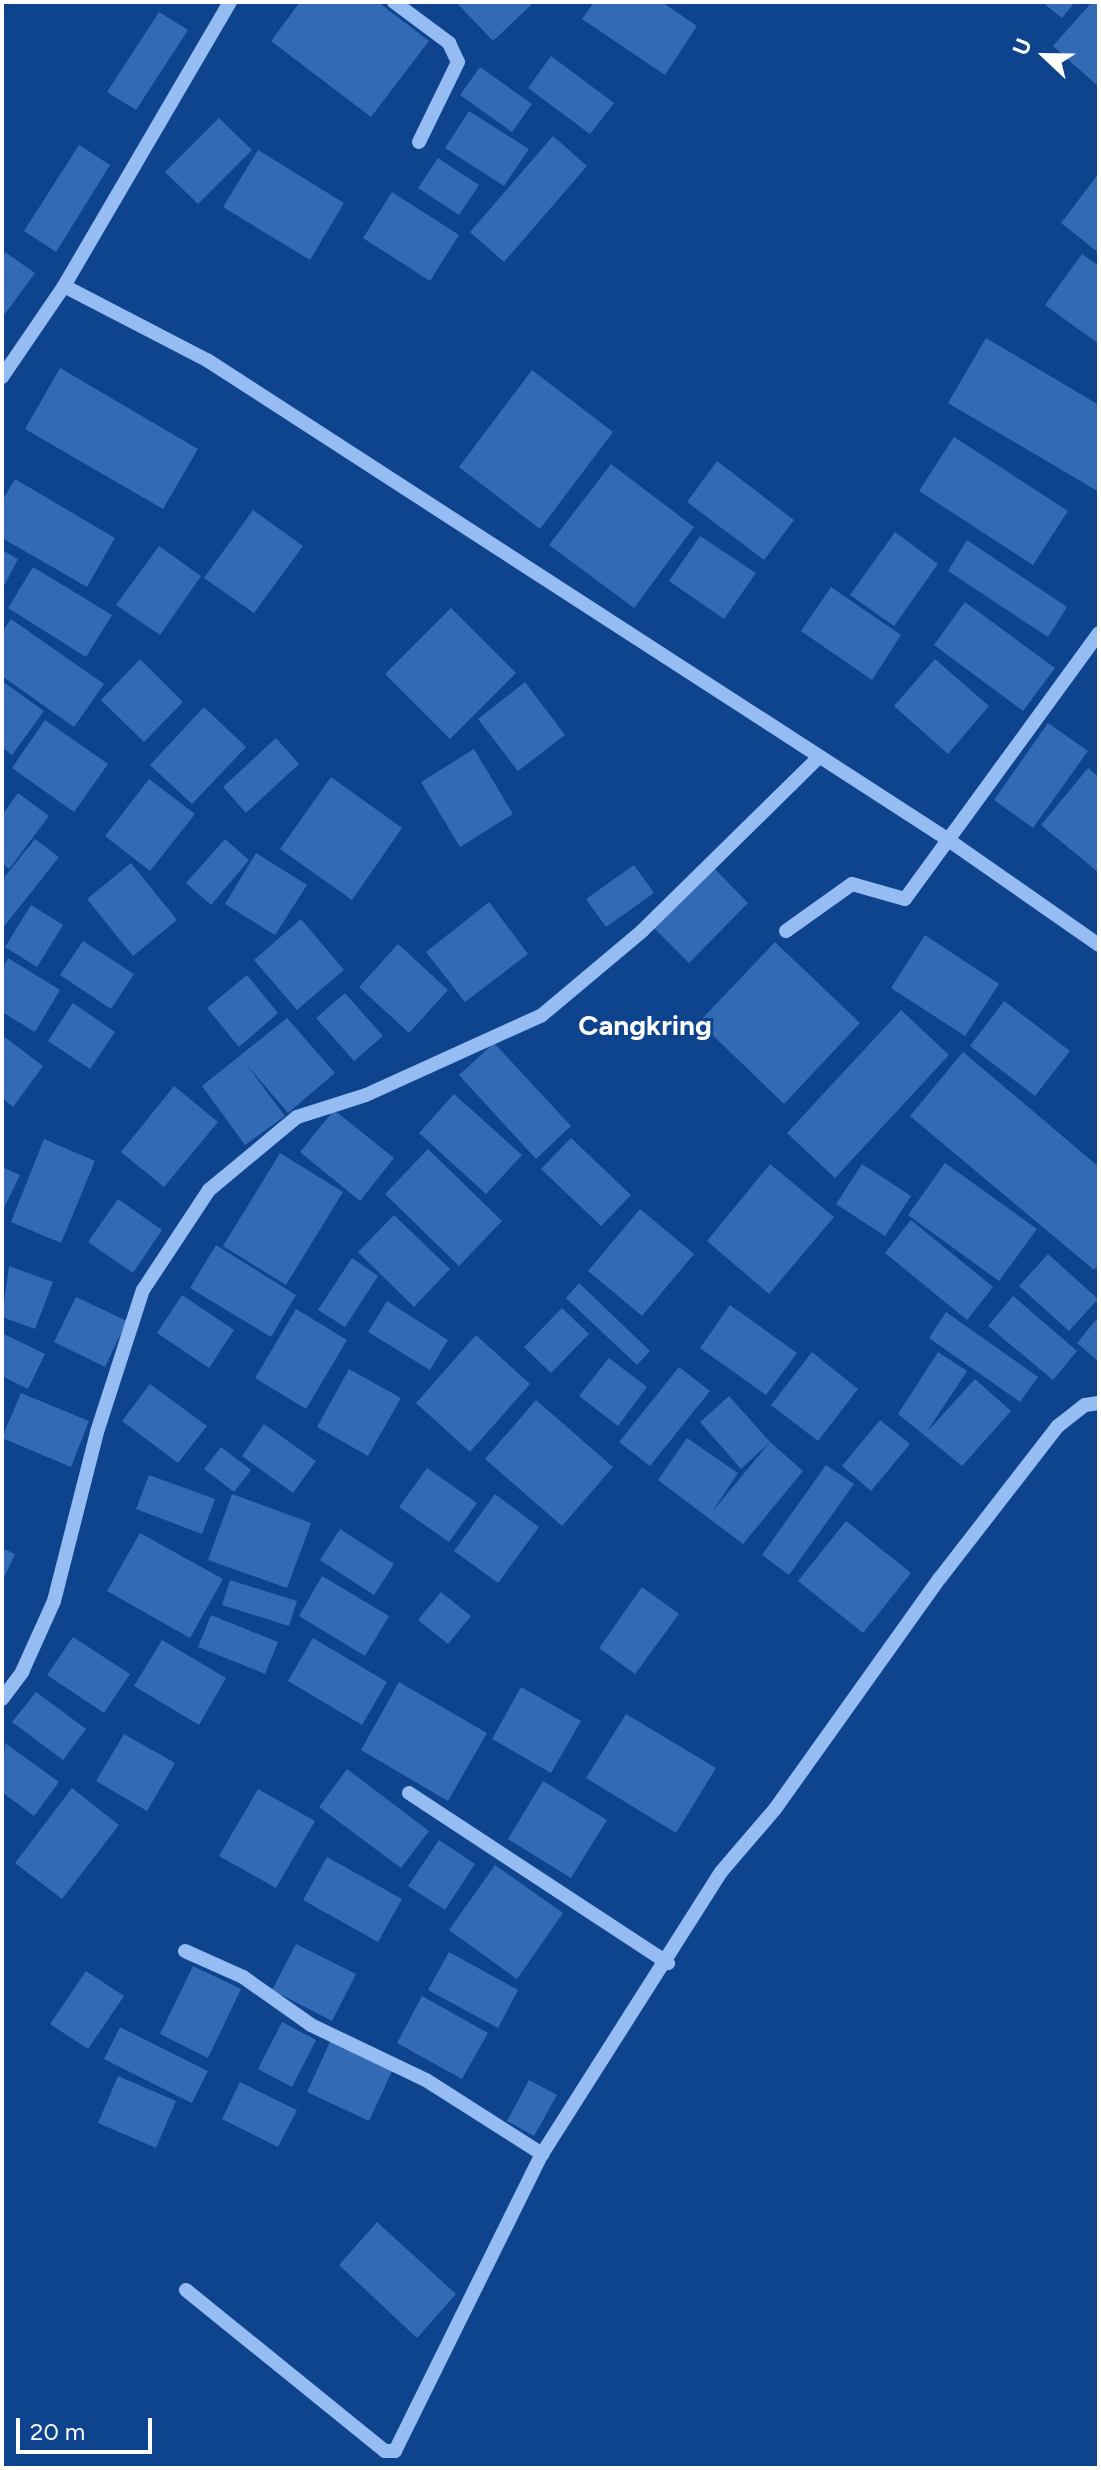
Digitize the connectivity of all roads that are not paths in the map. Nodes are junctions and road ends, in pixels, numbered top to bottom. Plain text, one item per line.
1 (230, 2) edge
2 (394, 2) edge
3 (419, 142) dead end
4 (64, 286) junction
5 (2, 377) edge
6 (1099, 633) edge
7 (818, 758) junction
8 (947, 839) junction
9 (786, 931) dead end
10 (1099, 945) edge
11 (1099, 1403) edge
12 (2, 1699) edge
13 (409, 1793) dead end
14 (185, 1951) dead end
15 (668, 1963) junction
16 (542, 2154) junction
17 (186, 2290) dead end

1 - 4 street
2 - 3 street
4 - 5 street
4 - 7 street
6 - 8 street
7 - 8 street
7 - 12 street
8 - 9 street
8 - 10 street
11 - 15 street
13 - 15 street
14 - 16 street
15 - 16 street
16 - 17 street

